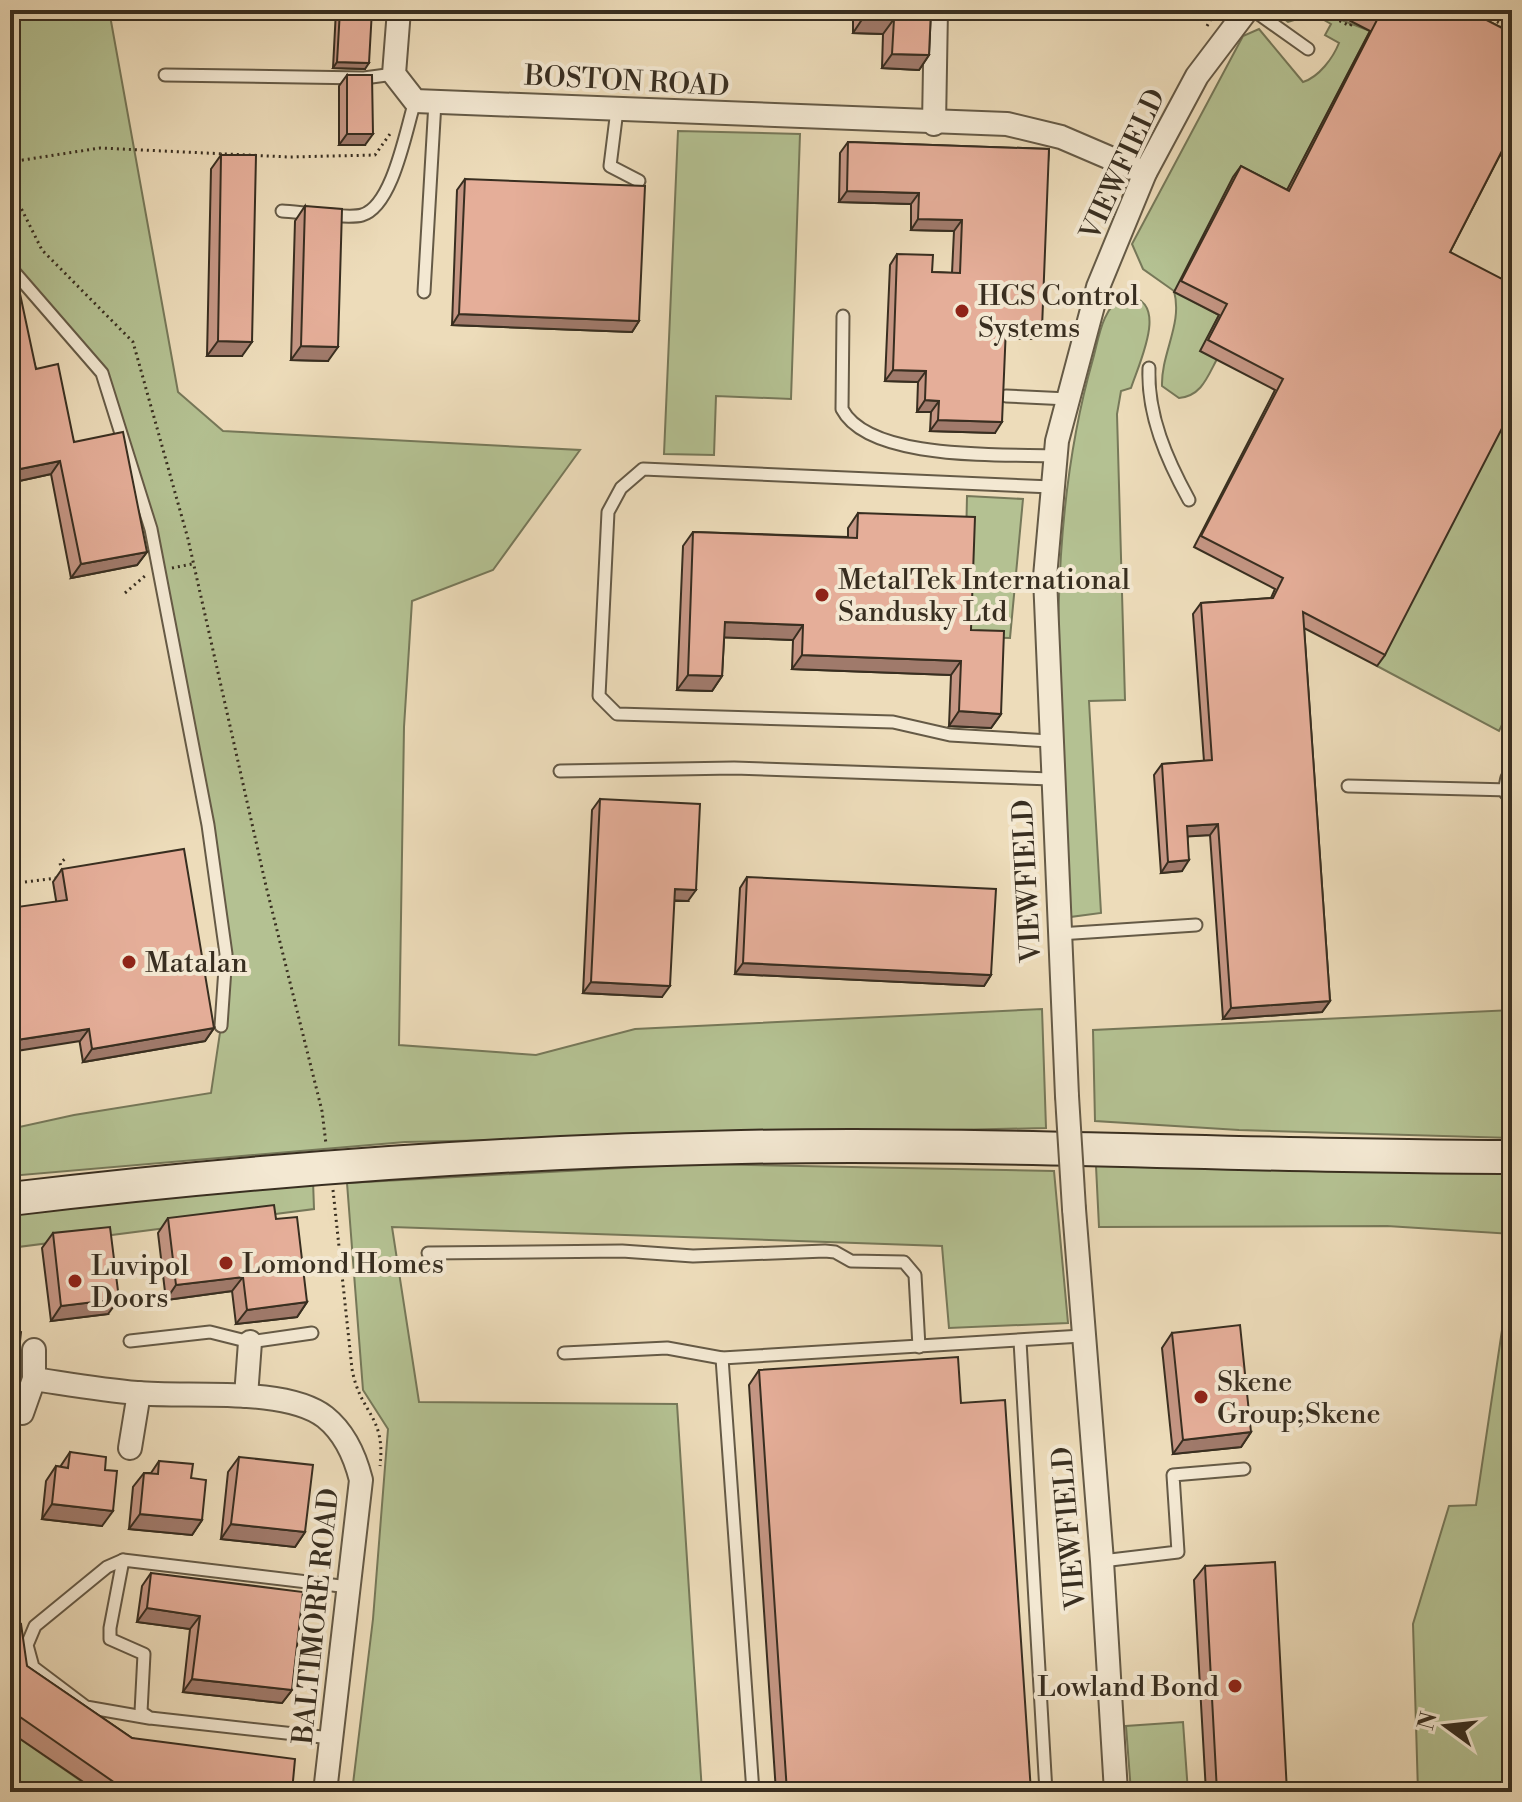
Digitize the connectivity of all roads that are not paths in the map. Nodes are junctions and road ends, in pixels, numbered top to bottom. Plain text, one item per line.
1 (399, 10) edge
2 (936, 10) edge
3 (1247, 10) edge
4 (1253, 10) edge
5 (1308, 49) dead end
6 (394, 74) junction
7 (165, 75) dead end
8 (425, 101) junction
9 (617, 110) junction
10 (934, 124) junction
11 (1145, 173) junction
12 (639, 181) dead end
13 (282, 211) dead end
14 (10, 267) edge
15 (424, 292) dead end
16 (843, 316) dead end
17 (1149, 368) dead end
18 (1006, 396) edge
19 (1068, 399) junction
20 (1055, 456) junction
21 (1052, 487) junction
22 (1189, 500) dead end
23 (1050, 741) junction
24 (560, 771) dead end
25 (1051, 779) junction
26 (1511, 785) edge
27 (1348, 786) dead end
28 (1196, 925) dead end
29 (1059, 934) junction
30 (221, 1026) dead end
31 (1512, 1157) edge
32 (10, 1199) edge
33 (428, 1253) dead end
34 (312, 1333) dead end
35 (1082, 1336) junction
36 (130, 1341) dead end
37 (1020, 1341) junction
38 (250, 1342) junction
39 (919, 1347) junction
40 (34, 1350) dead end
41 (564, 1353) dead end
42 (722, 1358) junction
43 (34, 1379) junction
44 (139, 1393) junction
45 (246, 1396) junction
46 (22, 1413) dead end
47 (130, 1448) dead end
48 (1244, 1469) dead end
49 (123, 1560) junction
50 (1102, 1561) junction
51 (349, 1587) junction
52 (150, 1718) junction
53 (331, 1738) junction
54 (325, 1792) edge
55 (753, 1792) edge
56 (1046, 1792) edge
57 (1116, 1792) edge

1 - 6 street
2 - 10 street
3 - 11 street, VIEWFIELD
4 - 5 lane
6 - 7 lane
6 - 8 street
8 - 9 street, BOSTON ROAD
8 - 13 lane
8 - 15 lane
9 - 10 street, BOSTON ROAD
9 - 12 lane
10 - 11 street, BOSTON ROAD
11 - 19 street, VIEWFIELD
14 - 30 lane
16 - 20 lane
17 - 22 lane
18 - 19 lane
19 - 20 street, VIEWFIELD
20 - 21 street, VIEWFIELD
21 - 23 street, VIEWFIELD
21 - 23 lane
23 - 25 street, VIEWFIELD
24 - 25 lane
25 - 29 street, VIEWFIELD
26 - 27 lane
28 - 29 lane
29 - 35 street, VIEWFIELD, bridge
31 - 32 main road
33 - 39 lane
34 - 38 lane
35 - 37 lane
35 - 50 street, VIEWFIELD
36 - 38 lane
37 - 39 lane
37 - 56 lane
38 - 45 street
39 - 42 lane
40 - 43 street
41 - 42 lane
42 - 55 lane
43 - 44 street, BALTIMORE ROAD
43 - 46 street
44 - 45 street, BALTIMORE ROAD
44 - 47 street
45 - 51 street, BALTIMORE ROAD
48 - 50 lane
49 - 51 lane
49 - 52 lane
49 - 52 lane
50 - 57 street, VIEWFIELD
51 - 53 street, BALTIMORE ROAD
52 - 53 lane
53 - 54 street, BALTIMORE ROAD

